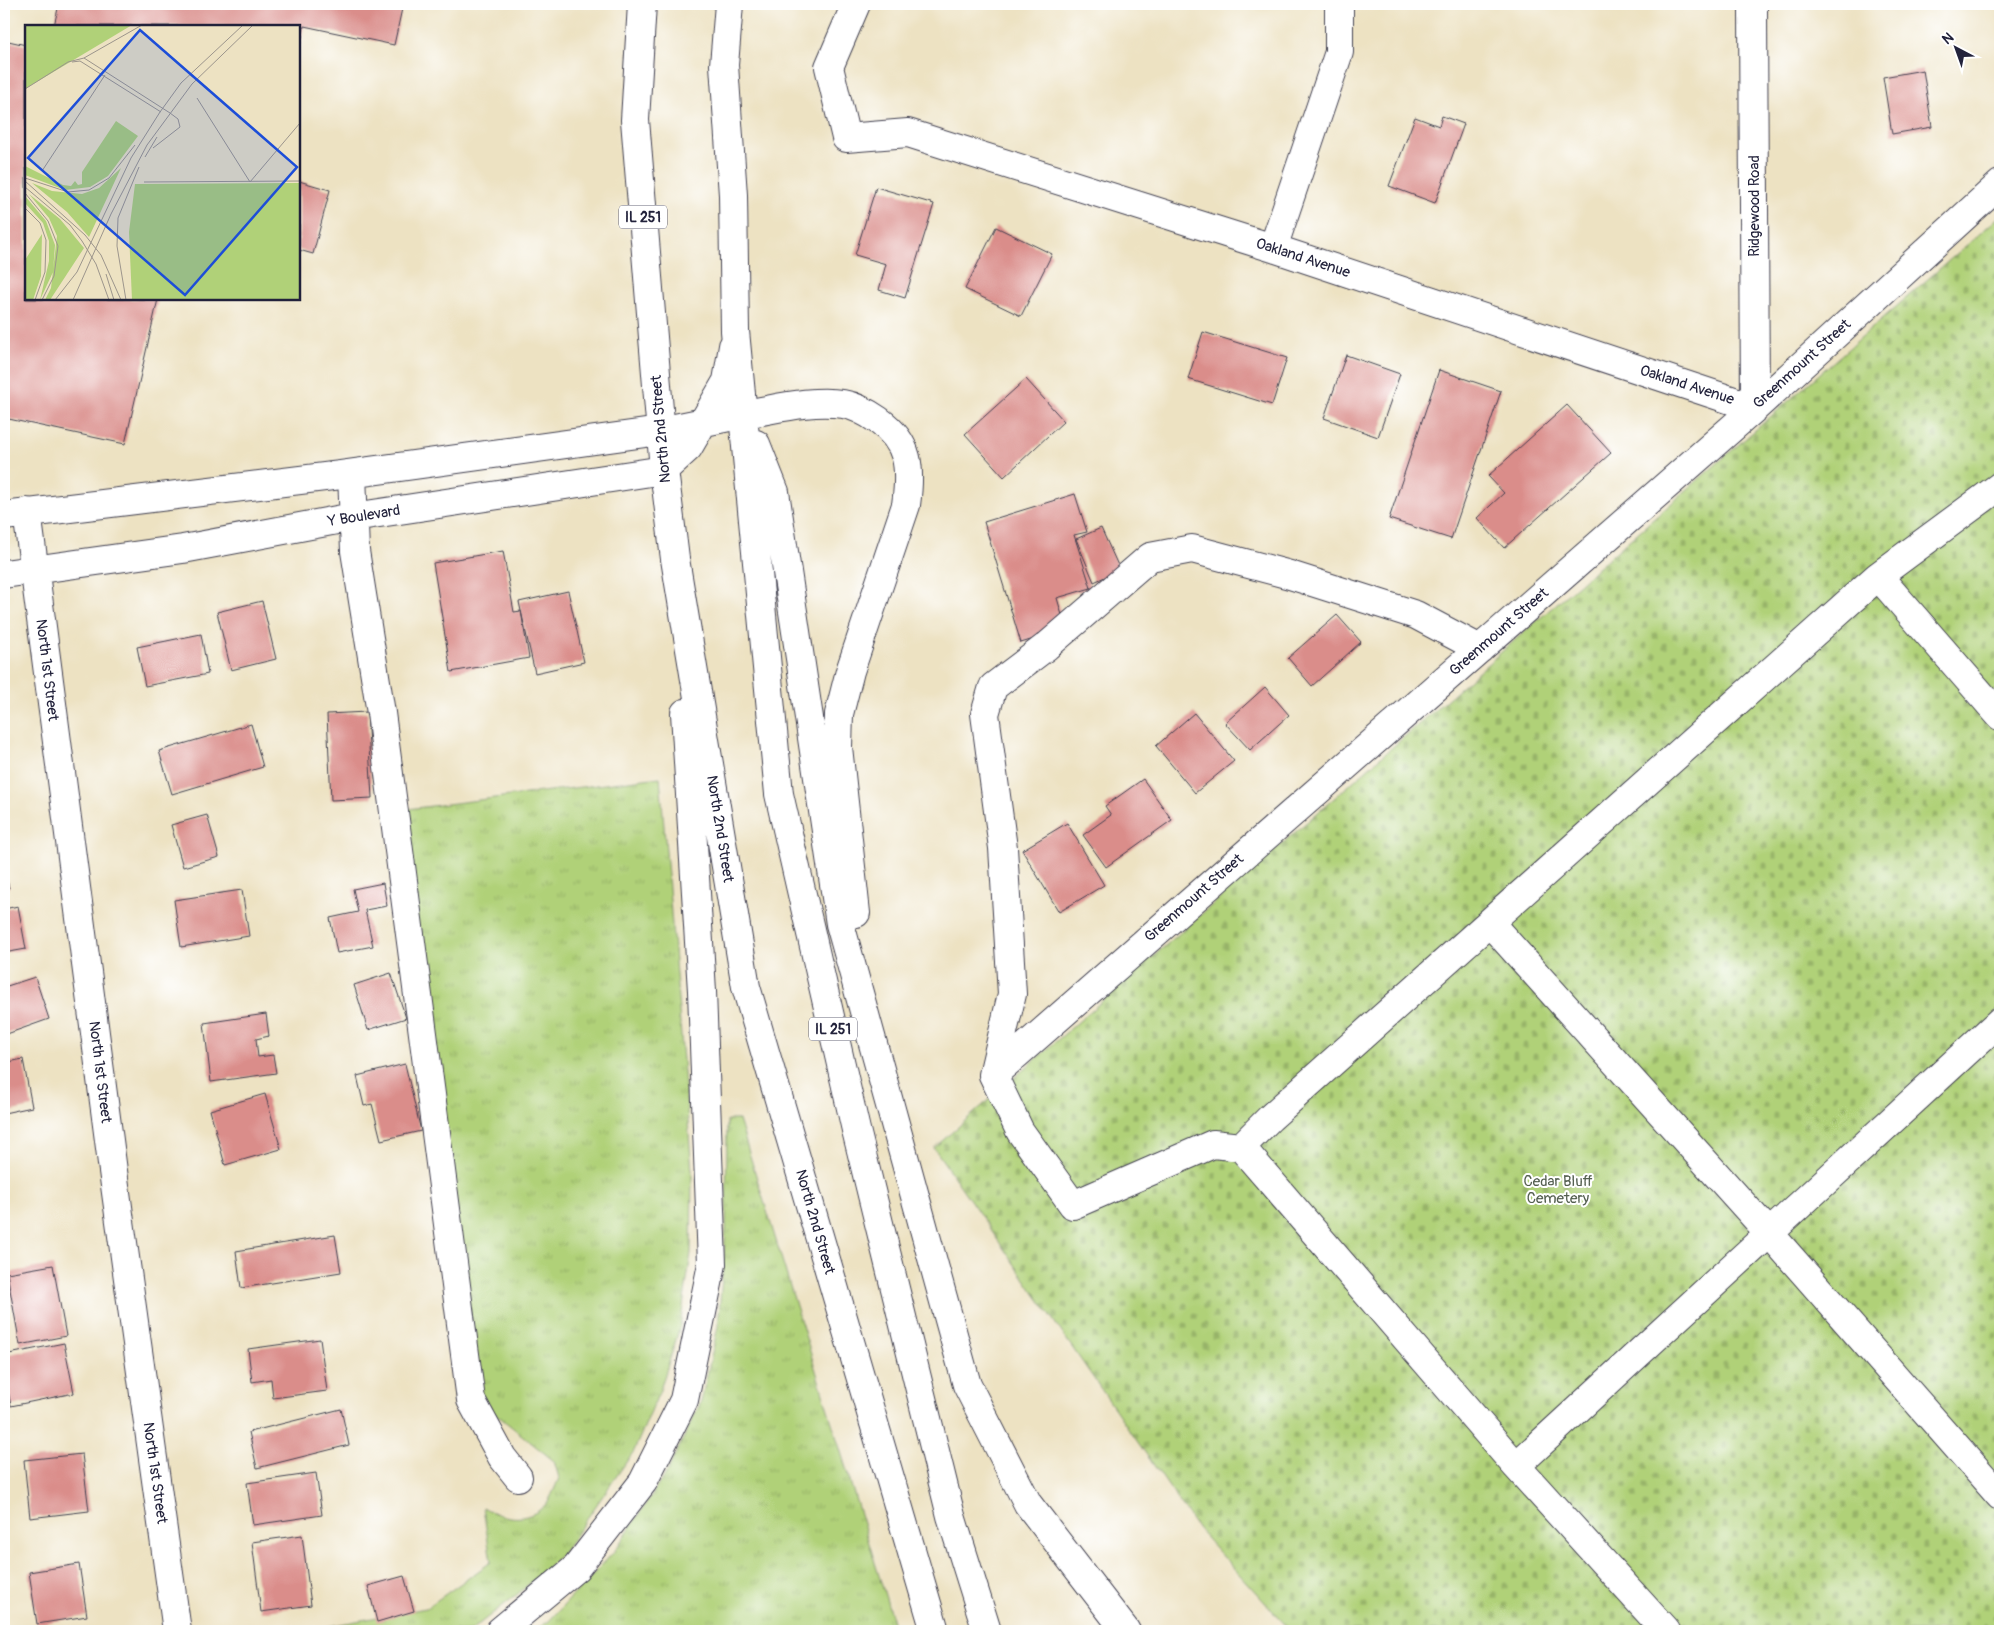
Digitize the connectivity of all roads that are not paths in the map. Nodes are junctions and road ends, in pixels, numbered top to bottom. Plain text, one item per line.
1 (642, 4) edge
2 (729, 4) edge
3 (856, 4) edge
4 (1339, 4) edge
5 (1753, 4) edge
6 (2000, 184) edge
7 (1273, 248) junction
8 (735, 331) junction
9 (1754, 408) junction
10 (744, 414) junction
11 (703, 422) junction
12 (660, 431) junction
13 (664, 470) junction
14 (352, 474) junction
15 (2000, 486) edge
16 (1989, 500) edge
17 (15, 514) edge
18 (352, 517) junction
19 (676, 559) junction
20 (34, 570) junction
21 (4, 574) edge
22 (1878, 576) junction
23 (1480, 649) junction
24 (2000, 716) edge
25 (1490, 923) junction
26 (868, 1017) junction
27 (2000, 1021) edge
28 (993, 1075) junction
29 (1241, 1147) junction
30 (1770, 1234) junction
31 (1516, 1466) junction
32 (518, 1477) dead end
33 (2000, 1496) edge
34 (177, 1631) edge
35 (500, 1631) edge
36 (935, 1631) edge
37 (987, 1631) edge
38 (1126, 1631) edge
39 (1666, 1631) edge

1 - 12 main road, North 2nd Street / IL 251
2 - 8 main road, IL 251
3 - 7 main road, Oakland Avenue
4 - 7 main road
5 - 9 main road, Ridgewood Road
6 - 9 main road, Greenmount Street
7 - 9 main road, Oakland Avenue
8 - 10 main road, IL 251
8 - 11 main road
9 - 23 main road, Greenmount Street
10 - 11 main road
10 - 26 main road
10 - 26 main road
10 - 37 main road, IL 251
11 - 12 main road
11 - 13 main road
12 - 13 main road, North 2nd Street / IL 251
12 - 14 main road
13 - 18 main road, Y Boulevard
13 - 19 main road, North 2nd Street / IL 251
14 - 17 main road
14 - 18 main road
15 - 16 main road
16 - 22 main road
17 - 20 main road, North 1st Street
18 - 20 main road, Y Boulevard
18 - 32 main road
19 - 35 main road
19 - 36 main road, North 2nd Street / IL 251
20 - 21 main road, Y Boulevard
20 - 34 main road, North 1st Street
22 - 24 main road
22 - 25 main road
23 - 28 main road, Greenmount Street
23 - 28 main road
25 - 29 main road
25 - 30 main road
26 - 38 main road
27 - 30 main road
28 - 29 main road
29 - 31 main road
30 - 31 main road
30 - 33 main road
31 - 39 main road

